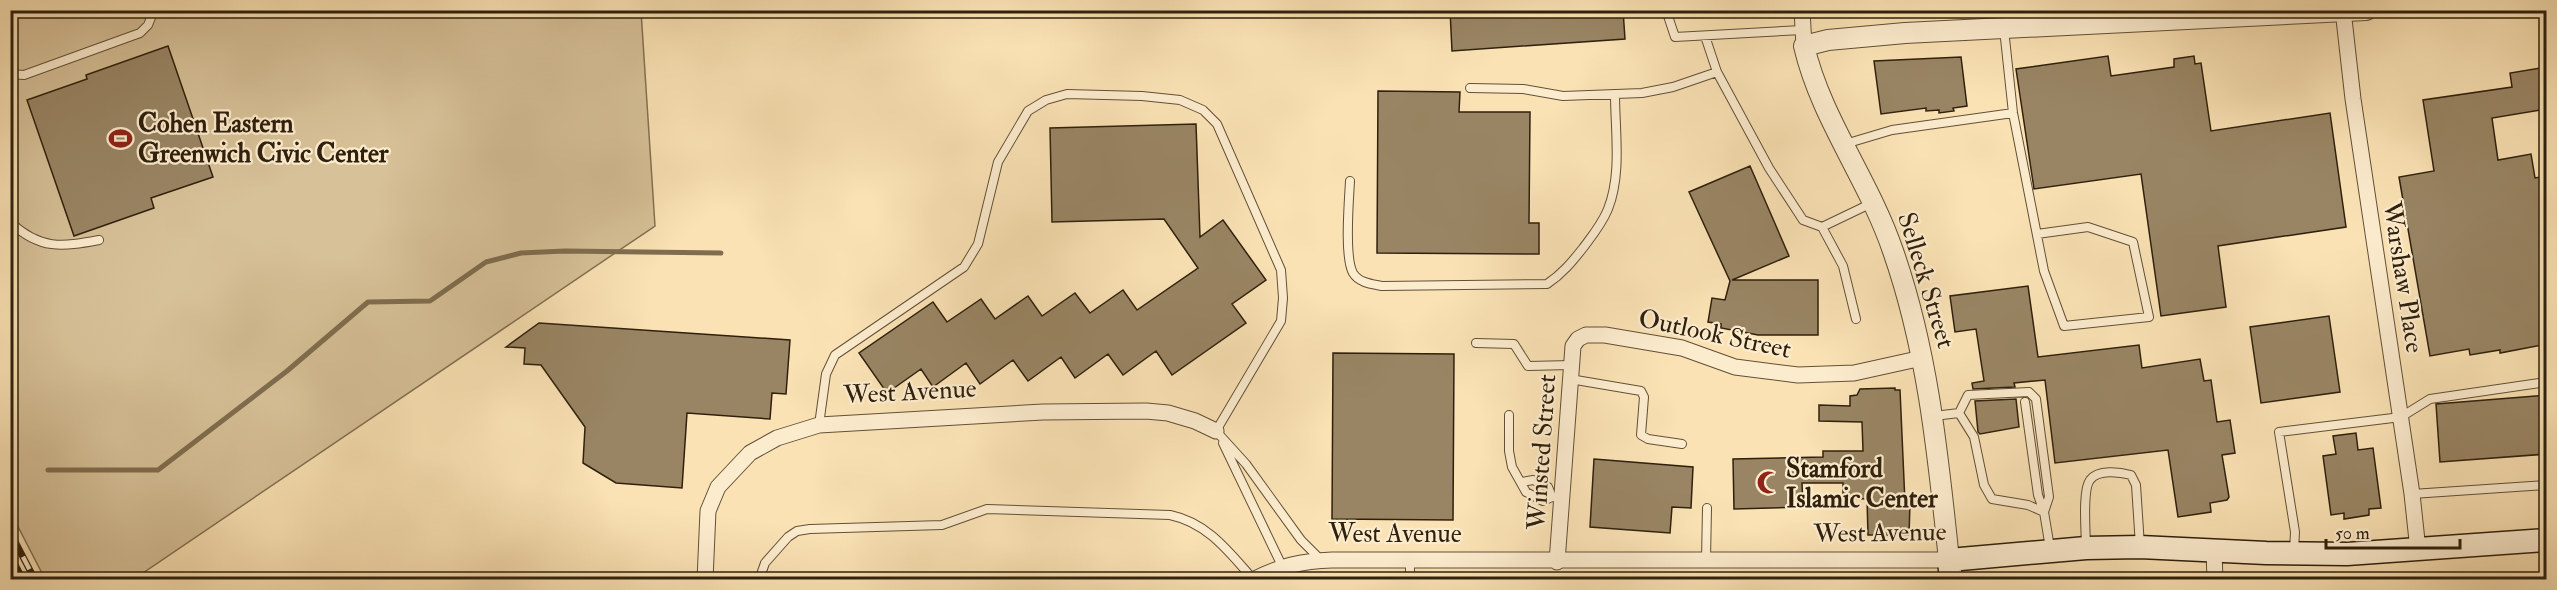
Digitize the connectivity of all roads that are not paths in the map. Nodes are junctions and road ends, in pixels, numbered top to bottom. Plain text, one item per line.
1 (154, 10) edge
2 (1802, 10) edge
3 (2366, 10) edge
4 (2343, 11) edge
5 (1668, 12) edge
6 (2004, 27) junction
7 (1705, 36) junction
8 (1803, 38) junction
9 (1718, 72) junction
10 (10, 74) edge
11 (1470, 88) dead end
12 (1615, 94) junction
13 (2013, 113) junction
14 (1844, 144) junction
15 (1350, 181) dead end
16 (1873, 202) junction
17 (10, 222) edge
18 (1822, 227) junction
19 (2037, 234) junction
20 (99, 240) dead end
21 (1856, 319) dead end
22 (1476, 343) dead end
23 (1573, 346) joint
24 (1922, 358) junction
25 (1571, 372) junction
26 (2547, 382) edge
27 (2025, 402) dead end
28 (1959, 413) junction
29 (1509, 415) dead end
30 (1934, 416) junction
31 (2401, 417) junction
32 (819, 425) junction
33 (1216, 431) junction
34 (1682, 444) dead end
35 (1522, 482) junction
36 (2547, 485) edge
37 (2412, 494) junction
38 (1557, 498) junction
39 (1707, 508) dead end
40 (2044, 512) junction
41 (2547, 540) edge
42 (2140, 547) junction
43 (2086, 548) junction
44 (2050, 550) junction
45 (2214, 550) junction
46 (2418, 550) junction
47 (2294, 554) junction
48 (1321, 561) junction
49 (1410, 561) junction
50 (1557, 562) junction
51 (1706, 562) junction
52 (1282, 566) junction
53 (1950, 570) edge
54 (705, 579) edge
55 (759, 579) edge
56 (1253, 579) edge
57 (1410, 579) edge
58 (2215, 579) edge

1 - 10 lane
2 - 8 street, Selleck Street
3 - 4 street
4 - 6 street
4 - 31 street, Warshaw Place
5 - 7 lane
6 - 8 street
6 - 13 lane
7 - 8 lane
7 - 9 lane
8 - 14 street, Selleck Street
9 - 12 lane
9 - 18 lane
11 - 12 lane
12 - 15 lane
13 - 14 lane
13 - 19 lane
14 - 16 street, Selleck Street
16 - 18 lane
16 - 24 street, Selleck Street
17 - 20 lane
18 - 21 lane
19 - 19 lane
22 - 25 lane
23 - 24 street, Outlook Street
23 - 25 street, Winsted Street
24 - 30 street, Selleck Street
25 - 34 lane
25 - 38 street, Winsted Street
26 - 31 lane
27 - 40 lane
28 - 30 lane
28 - 40 lane
28 - 40 lane
29 - 35 lane
30 - 53 street, Selleck Street
31 - 37 street, Warshaw Place
31 - 47 lane
32 - 33 street, West Avenue
32 - 33 lane
32 - 54 street, West Avenue
33 - 48 lane
33 - 52 lane
35 - 38 lane
35 - 38 lane
36 - 37 lane
37 - 46 street, Warshaw Place
38 - 50 street, Winsted Street
39 - 51 lane
40 - 44 lane
41 - 46 main road, West Avenue
42 - 43 main road, West Avenue
42 - 43 lane
42 - 45 main road, West Avenue
43 - 44 main road, West Avenue
44 - 53 main road, West Avenue
45 - 47 main road, West Avenue
45 - 58 street
46 - 47 main road, West Avenue
48 - 49 street, West Avenue
48 - 52 street, West Avenue
49 - 50 street, West Avenue
49 - 57 lane
50 - 51 street, West Avenue
51 - 53 street, West Avenue
52 - 56 street, West Avenue
55 - 56 lane

